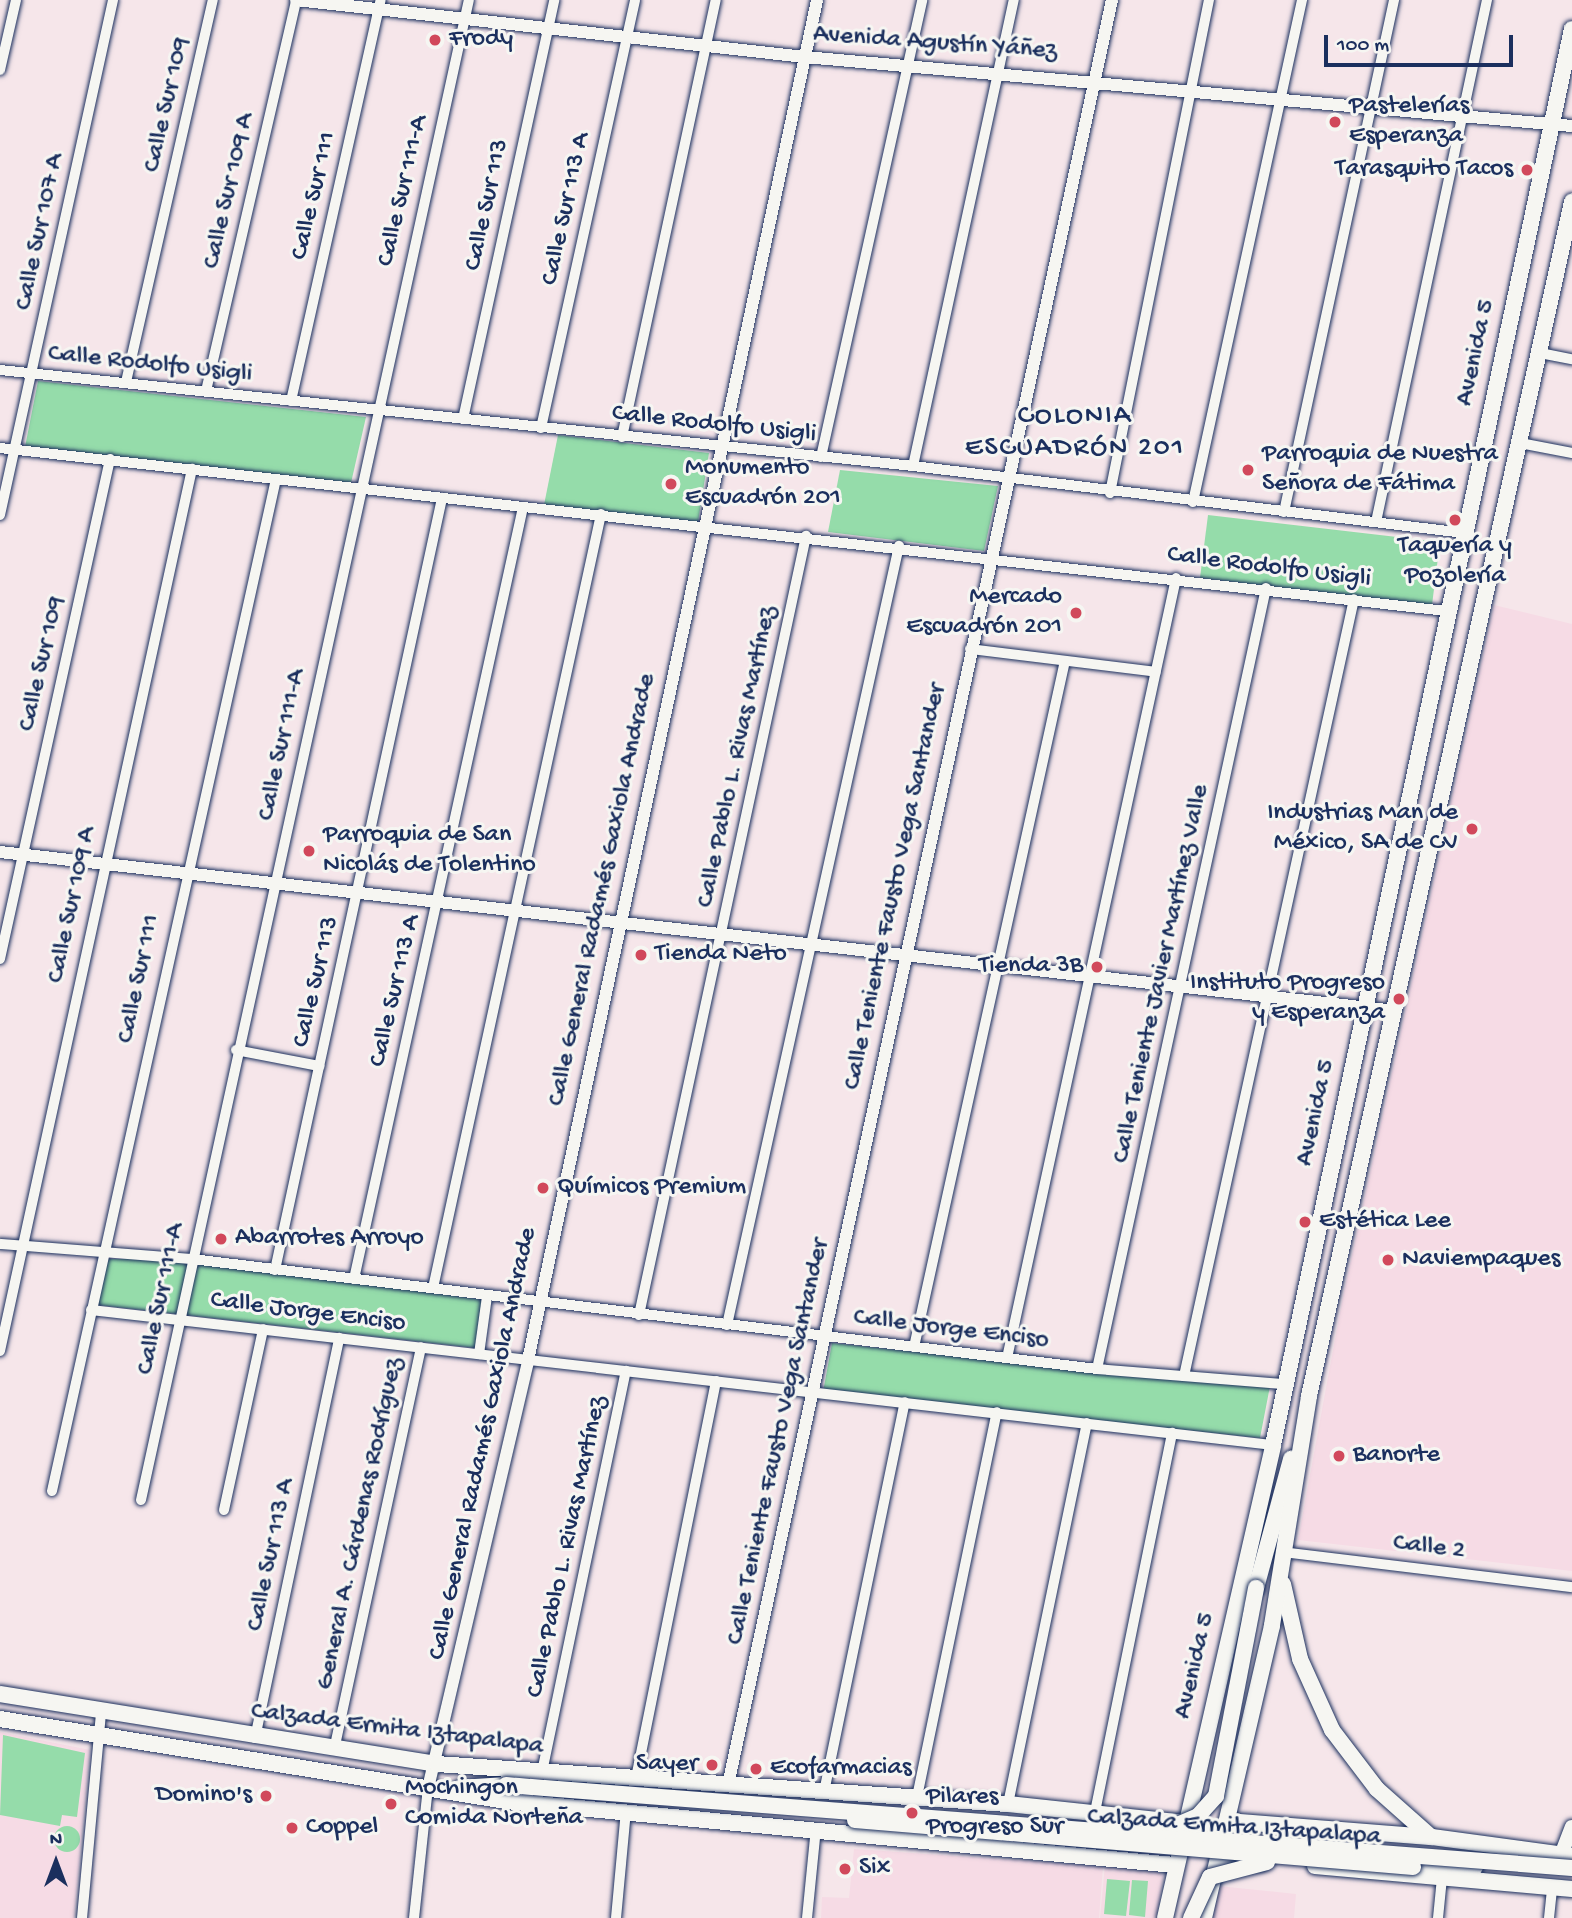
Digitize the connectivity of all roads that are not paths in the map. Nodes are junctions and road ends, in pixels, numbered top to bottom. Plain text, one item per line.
1 (16, 0) edge
2 (113, 0) edge
3 (213, 0) edge
4 (296, 0) edge
5 (469, 0) edge
6 (554, 0) edge
7 (635, 0) edge
8 (716, 0) edge
9 (817, 0) edge
10 (922, 0) edge
11 (1014, 0) edge
12 (1112, 0) edge
13 (1209, 0) edge
14 (1302, 0) edge
15 (1394, 0) edge
16 (1487, 0) edge
17 (380, 5) edge
18 (465, 19) junction
19 (547, 29) junction
20 (1572, 29) edge
21 (627, 38) junction
22 (706, 46) junction
23 (805, 57) junction
24 (909, 65) junction
25 (0, 70) edge
26 (999, 72) junction
27 (1094, 79) junction
28 (1191, 87) junction
29 (1281, 96) junction
30 (1371, 104) junction
31 (1462, 113) junction
32 (1550, 122) junction
33 (1572, 126) edge
34 (1572, 202) edge
35 (1540, 353) junction
36 (1572, 359) edge
37 (0, 370) edge
38 (32, 373) junction
39 (126, 382) junction
40 (206, 391) junction
41 (291, 401) junction
42 (376, 410) junction
43 (463, 419) junction
44 (541, 428) junction
45 (622, 437) junction
46 (1520, 443) junction
47 (720, 446) junction
48 (0, 448) edge
49 (14, 450) junction
50 (1572, 453) edge
51 (821, 457) junction
52 (110, 459) junction
53 (913, 466) junction
54 (192, 469) junction
55 (276, 479) junction
56 (1009, 479) junction
57 (359, 489) junction
58 (1110, 493) junction
59 (442, 498) junction
60 (1194, 502) junction
61 (523, 507) junction
62 (1284, 512) junction
63 (601, 514) junction
64 (0, 515) edge
65 (1376, 522) junction
66 (704, 527) junction
67 (1464, 533) junction
68 (806, 536) junction
69 (899, 546) junction
70 (991, 557) junction
71 (1176, 578) junction
72 (1266, 589) junction
73 (1354, 599) junction
74 (1447, 611) junction
75 (970, 649) junction
76 (1065, 660) junction
77 (1156, 672) junction
78 (0, 852) edge
79 (22, 854) junction
80 (103, 863) junction
81 (186, 871) junction
82 (276, 881) junction
83 (359, 890) junction
84 (438, 899) junction
85 (516, 908) junction
86 (620, 920) junction
87 (723, 931) junction
88 (815, 941) junction
89 (906, 951) junction
90 (0, 959) edge
91 (1001, 962) junction
92 (1093, 973) junction
93 (1181, 983) junction
94 (1270, 993) junction
95 (1365, 1007) junction
96 (1395, 1011) junction
97 (236, 1050) junction
98 (319, 1066) junction
99 (0, 1244) edge
100 (21, 1247) junction
101 (102, 1253) junction
102 (192, 1259) junction
103 (275, 1270) junction
104 (354, 1279) junction
105 (433, 1288) junction
106 (487, 1296) junction
107 (540, 1302) junction
108 (91, 1310) junction
109 (639, 1315) junction
110 (180, 1319) junction
111 (727, 1325) junction
112 (263, 1329) junction
113 (825, 1336) junction
114 (339, 1338) junction
115 (421, 1347) junction
116 (914, 1348) junction
117 (0, 1351) edge
118 (479, 1354) junction
119 (1007, 1358) junction
120 (528, 1360) junction
121 (1097, 1369) junction
122 (626, 1371) junction
123 (1184, 1376) junction
124 (716, 1381) junction
125 (1286, 1384) junction
126 (815, 1390) junction
127 (905, 1402) junction
128 (997, 1412) junction
129 (1087, 1423) junction
130 (1172, 1433) junction
131 (1300, 1443) junction
132 (1273, 1445) junction
133 (52, 1490) dead end
134 (141, 1500) dead end
135 (224, 1510) dead end
136 (1281, 1554) junction
137 (1572, 1587) edge
138 (0, 1694) edge
139 (43, 1703) junction
140 (101, 1714) junction
141 (0, 1719) edge
142 (158, 1723) junction
143 (37, 1727) junction
144 (99, 1738) junction
145 (255, 1739) junction
146 (155, 1747) junction
147 (334, 1751) junction
148 (437, 1764) junction
149 (542, 1772) junction
150 (635, 1778) junction
151 (729, 1785) junction
152 (428, 1788) junction
153 (450, 1789) junction
154 (791, 1790) junction
155 (824, 1792) junction
156 (917, 1797) junction
157 (1008, 1804) junction
158 (626, 1810) junction
159 (1095, 1812) junction
160 (1115, 1814) junction
161 (1227, 1821) junction
162 (1185, 1823) junction
163 (1572, 1827) edge
164 (816, 1828) junction
165 (1317, 1828) junction
166 (1143, 1833) junction
167 (1432, 1837) junction
168 (1566, 1855) edge
169 (1289, 1857) junction
170 (1115, 1859) junction
171 (1219, 1859) junction
172 (1174, 1865) junction
173 (1316, 1866) junction
174 (1572, 1868) edge
175 (1441, 1878) junction
176 (1552, 1887) junction
177 (1572, 1889) edge
178 (82, 1918) edge
179 (414, 1918) edge
180 (616, 1918) edge
181 (807, 1918) edge
182 (1165, 1918) edge
183 (1191, 1918) edge
184 (1204, 1918) edge
185 (1438, 1918) edge
186 (1549, 1918) edge

1 - 25 street
2 - 38 street, Calle Sur 107 A
3 - 39 street, Calle Sur 109
4 - 17 street, Avenida Agustín Yáñez
4 - 40 street, Calle Sur 109 A
5 - 18 street, Calle Sur 111-A
6 - 19 street, Calle Sur 113
7 - 21 street, Calle Sur 113 A
8 - 22 street
9 - 23 street, Calle General Radamés Gaxiola Andrade
10 - 24 street
11 - 26 street
12 - 27 street, Calle Teniente Fausto Vega Santander
13 - 28 street
14 - 29 street
15 - 30 street
16 - 31 street
17 - 18 street, Avenida Agustín Yáñez
17 - 41 street, Calle Sur 111
18 - 19 street, Avenida Agustín Yáñez
18 - 42 street, Calle Sur 111-A
19 - 21 street, Avenida Agustín Yáñez
19 - 43 street, Calle Sur 113
20 - 32 main road, Avenida 5
21 - 22 street, Avenida Agustín Yáñez
21 - 44 street, Calle Sur 113 A
22 - 23 street, Avenida Agustín Yáñez
22 - 45 street
23 - 24 street, Avenida Agustín Yáñez
23 - 47 street, Calle General Radamés Gaxiola Andrade
24 - 26 street, Avenida Agustín Yáñez
24 - 51 street
26 - 27 street, Avenida Agustín Yáñez
26 - 53 street
27 - 28 street, Avenida Agustín Yáñez
27 - 56 street, Calle Teniente Fausto Vega Santander
28 - 29 street, Avenida Agustín Yáñez
28 - 58 street
29 - 30 street, Avenida Agustín Yáñez
29 - 60 street
30 - 31 street, Avenida Agustín Yáñez
30 - 62 street
31 - 32 street, Avenida Agustín Yáñez
31 - 65 street
32 - 33 street, Avenida Agustín Yáñez
32 - 67 main road, Avenida 5
34 - 35 main road, Avenida 5
35 - 36 street
35 - 46 main road, Avenida 5
37 - 38 street, Calle Rodolfo Usigli
38 - 39 street, Calle Rodolfo Usigli
38 - 49 street, Calle Sur 107 A
39 - 40 street, Calle Rodolfo Usigli
40 - 41 street, Calle Rodolfo Usigli
41 - 42 street, Calle Rodolfo Usigli
42 - 43 street, Calle Rodolfo Usigli
42 - 57 street, Calle Sur 111-A
43 - 44 street, Calle Rodolfo Usigli
44 - 45 street, Calle Rodolfo Usigli
45 - 47 street, Calle Rodolfo Usigli
46 - 50 street
46 - 96 main road, Avenida 5
47 - 51 street, Calle Rodolfo Usigli
47 - 66 street, Calle General Radamés Gaxiola Andrade
48 - 49 street, Calle Rodolfo Usigli
49 - 52 street, Calle Rodolfo Usigli
49 - 64 street, Calle Sur 107 A
51 - 53 street, Calle Rodolfo Usigli
52 - 54 street, Calle Rodolfo Usigli
52 - 79 street, Calle Sur 109
53 - 56 street, Calle Rodolfo Usigli
54 - 55 street, Calle Rodolfo Usigli
54 - 80 street, Calle Sur 109 A
55 - 57 street, Calle Rodolfo Usigli
55 - 81 street, Calle Sur 111
56 - 58 street, Calle Rodolfo Usigli
56 - 70 street, Calle Teniente Fausto Vega Santander
57 - 59 street, Calle Rodolfo Usigli
57 - 82 street, Calle Sur 111-A
58 - 60 street, Calle Rodolfo Usigli
59 - 61 street, Calle Rodolfo Usigli
59 - 83 street, Calle Sur 113
60 - 62 street, Calle Rodolfo Usigli
61 - 63 street, Calle Rodolfo Usigli
61 - 84 street, Calle Sur 113 A
62 - 65 street, Calle Rodolfo Usigli
63 - 66 street, Calle Rodolfo Usigli
63 - 85 street
65 - 67 street, Calle Rodolfo Usigli
66 - 68 street, Calle Rodolfo Usigli
66 - 86 street, Calle General Radamés Gaxiola Andrade
67 - 74 main road, Avenida 5
68 - 69 street, Calle Rodolfo Usigli
68 - 87 street, Calle Pablo L. Rivas Martínez
69 - 70 street, Calle Rodolfo Usigli
69 - 88 street
70 - 71 street, Calle Rodolfo Usigli
70 - 75 street, Calle Teniente Fausto Vega Santander
71 - 72 street, Calle Rodolfo Usigli
71 - 77 street
72 - 73 street, Calle Rodolfo Usigli
72 - 93 street, Calle Teniente Javier Martínez Valle
73 - 74 street, Calle Rodolfo Usigli
73 - 94 street
74 - 95 main road, Avenida 5
75 - 76 street
75 - 89 street, Calle Teniente Fausto Vega Santander
76 - 77 street
76 - 91 street
77 - 92 street
78 - 79 street
79 - 80 street
79 - 90 street, Calle Sur 109
80 - 81 street
80 - 100 street, Calle Sur 109 A
81 - 82 street
81 - 101 street, Calle Sur 111
82 - 83 street
82 - 97 street, Calle Sur 111-A
83 - 84 street
83 - 98 street, Calle Sur 113
84 - 85 street
84 - 104 street, Calle Sur 113 A
85 - 86 street
85 - 105 street
86 - 87 street
86 - 107 street, Calle General Radamés Gaxiola Andrade
87 - 88 street
87 - 109 street, Calle Pablo L. Rivas Martínez
88 - 89 street
88 - 111 street
89 - 91 street
89 - 113 street, Calle Teniente Fausto Vega Santander
91 - 92 street
91 - 116 street
92 - 93 street
92 - 119 street
93 - 94 street
93 - 121 street, Calle Teniente Javier Martínez Valle
94 - 95 street
94 - 123 street
95 - 96 street
95 - 125 main road, Avenida 5
96 - 131 main road, Avenida 5
97 - 98 street
97 - 102 street, Calle Sur 111-A
98 - 103 street, Calle Sur 113
99 - 100 street, Calle Jorge Enciso
100 - 101 street, Calle Jorge Enciso
100 - 117 street, Calle Sur 109 A
101 - 102 street, Calle Jorge Enciso
101 - 108 street, Calle Sur 111
102 - 103 street, Calle Jorge Enciso
102 - 110 street, Calle Sur 111-A
103 - 104 street, Calle Jorge Enciso
104 - 105 street, Calle Jorge Enciso
105 - 106 street, Calle Jorge Enciso
106 - 107 street, Calle Jorge Enciso
106 - 118 street
107 - 109 street, Calle Jorge Enciso
107 - 120 street, Calle General Radamés Gaxiola Andrade
108 - 110 street, Calle Jorge Enciso
108 - 133 street, Calle Sur 111
109 - 111 street, Calle Jorge Enciso
110 - 112 street, Calle Jorge Enciso
110 - 134 street, Calle Sur 111-A
111 - 113 street, Calle Jorge Enciso
112 - 114 street, Calle Jorge Enciso
112 - 135 street
113 - 116 street, Calle Jorge Enciso
113 - 126 street, Calle Teniente Fausto Vega Santander
114 - 115 street, Calle Jorge Enciso
114 - 145 street, Calle Sur 113 A
115 - 118 street, Calle Jorge Enciso
115 - 147 street, General A. Cárdenas Rodríguez
116 - 119 street, Calle Jorge Enciso
118 - 120 street, Calle Jorge Enciso
119 - 121 street, Calle Jorge Enciso
120 - 122 street, Calle Jorge Enciso
120 - 148 street, Calle General Radamés Gaxiola Andrade
121 - 123 street, Calle Jorge Enciso
122 - 124 street, Calle Jorge Enciso
122 - 149 street, Calle Pablo L. Rivas Martínez
123 - 125 street, Calle Jorge Enciso
124 - 126 street, Calle Jorge Enciso
124 - 150 street
125 - 132 main road, Avenida 5
126 - 127 street, Calle Jorge Enciso
126 - 151 street, Calle Teniente Fausto Vega Santander
127 - 128 street, Calle Jorge Enciso
127 - 155 street
128 - 129 street, Calle Jorge Enciso
128 - 156 street
129 - 130 street, Calle Jorge Enciso
129 - 157 street
130 - 132 street, Calle Jorge Enciso
130 - 159 street
131 - 136 main road, Avenida 5
131 - 166 main road, bridge
132 - 162 main road, Avenida 5
136 - 137 street, Calle 2
136 - 161 main road, Avenida 5
136 - 167 main road
138 - 139 main road, Calzada Ermita Iztapalapa
139 - 140 main road, Calzada Ermita Iztapalapa
139 - 143 main road
140 - 142 main road, Calzada Ermita Iztapalapa
140 - 144 street
141 - 143 main road, Calzada Ermita Iztapalapa
142 - 145 main road, Calzada Ermita Iztapalapa
142 - 146 main road
143 - 144 main road, Calzada Ermita Iztapalapa
144 - 146 main road, Calzada Ermita Iztapalapa
144 - 178 street
145 - 147 main road, Calzada Ermita Iztapalapa
146 - 152 main road, Calzada Ermita Iztapalapa
147 - 148 main road, Calzada Ermita Iztapalapa
148 - 149 main road, Calzada Ermita Iztapalapa
148 - 152 street, Calle General Radamés Gaxiola Andrade
149 - 150 main road, Calzada Ermita Iztapalapa
150 - 151 main road, Calzada Ermita Iztapalapa
151 - 154 main road, Calzada Ermita Iztapalapa
152 - 153 main road, Calzada Ermita Iztapalapa
152 - 179 street
153 - 158 main road, Calzada Ermita Iztapalapa
153 - 166 main road, Calzada Ermita Iztapalapa, bridge
154 - 155 main road, Calzada Ermita Iztapalapa
154 - 169 main road, Calzada Ermita Iztapalapa, bridge
155 - 156 main road, Calzada Ermita Iztapalapa
156 - 157 main road, Calzada Ermita Iztapalapa
157 - 159 main road, Calzada Ermita Iztapalapa
158 - 164 main road, Calzada Ermita Iztapalapa
158 - 180 street
159 - 160 main road, Calzada Ermita Iztapalapa
160 - 162 main road, Calzada Ermita Iztapalapa
160 - 170 main road
161 - 165 main road, Calzada Ermita Iztapalapa
161 - 171 main road, Avenida 5
162 - 172 main road, Avenida 5
163 - 168 main road
164 - 170 main road, Calzada Ermita Iztapalapa
164 - 181 street
165 - 167 main road, Calzada Ermita Iztapalapa
165 - 173 main road
166 - 174 main road, Calzada Ermita Iztapalapa, bridge
167 - 168 main road, Calzada Ermita Iztapalapa
168 - 169 main road, Calzada Ermita Iztapalapa, bridge
169 - 183 main road, bridge
170 - 172 main road, Calzada Ermita Iztapalapa
171 - 173 main road, Calzada Ermita Iztapalapa
171 - 184 main road, Avenida 5
172 - 182 main road, Avenida 5
173 - 175 main road, Calzada Ermita Iztapalapa
175 - 176 main road, Calzada Ermita Iztapalapa
175 - 185 street
176 - 177 main road, Calzada Ermita Iztapalapa
176 - 186 street

